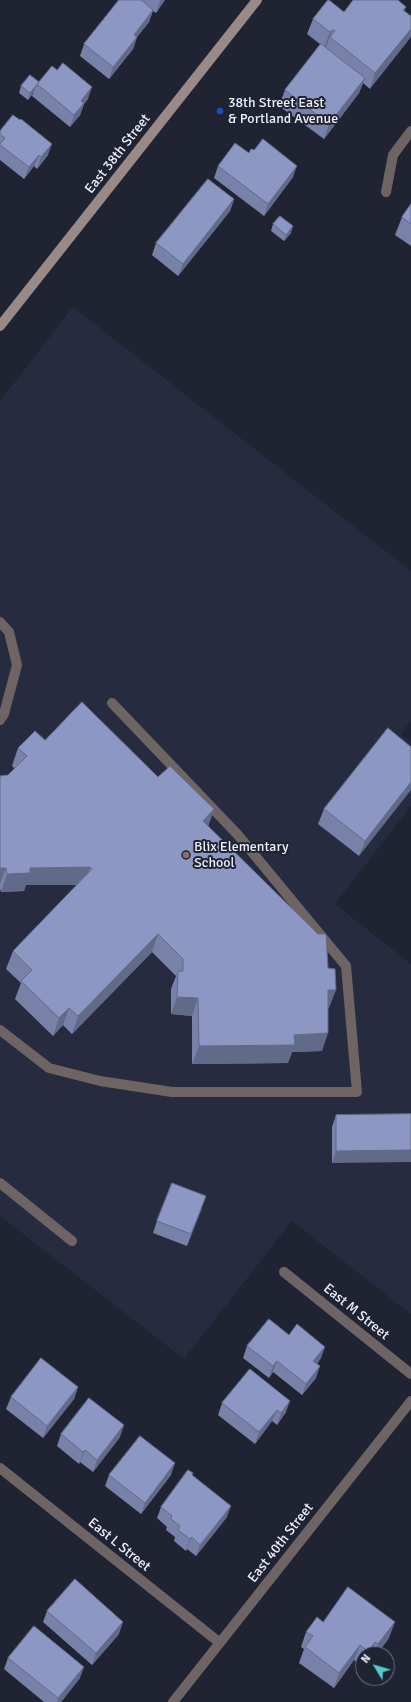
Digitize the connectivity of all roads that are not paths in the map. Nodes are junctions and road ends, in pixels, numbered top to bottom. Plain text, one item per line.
1 (257, 0) edge
2 (411, 130) edge
3 (386, 192) dead end
4 (0, 326) edge
5 (0, 622) edge
6 (112, 703) dead end
7 (0, 720) edge
8 (0, 1030) edge
9 (0, 1183) edge
10 (72, 1241) dead end
11 (284, 1272) dead end
12 (411, 1374) edge
13 (411, 1401) edge
14 (0, 1468) edge
15 (220, 1643) junction
16 (173, 1702) edge

1 - 4 main road, East 38th Street
2 - 3 street
5 - 7 street
6 - 8 street
9 - 10 street
11 - 12 street, East M Street
13 - 15 street, East 40th Street
14 - 15 street, East L Street
15 - 16 street, East 40th Street

